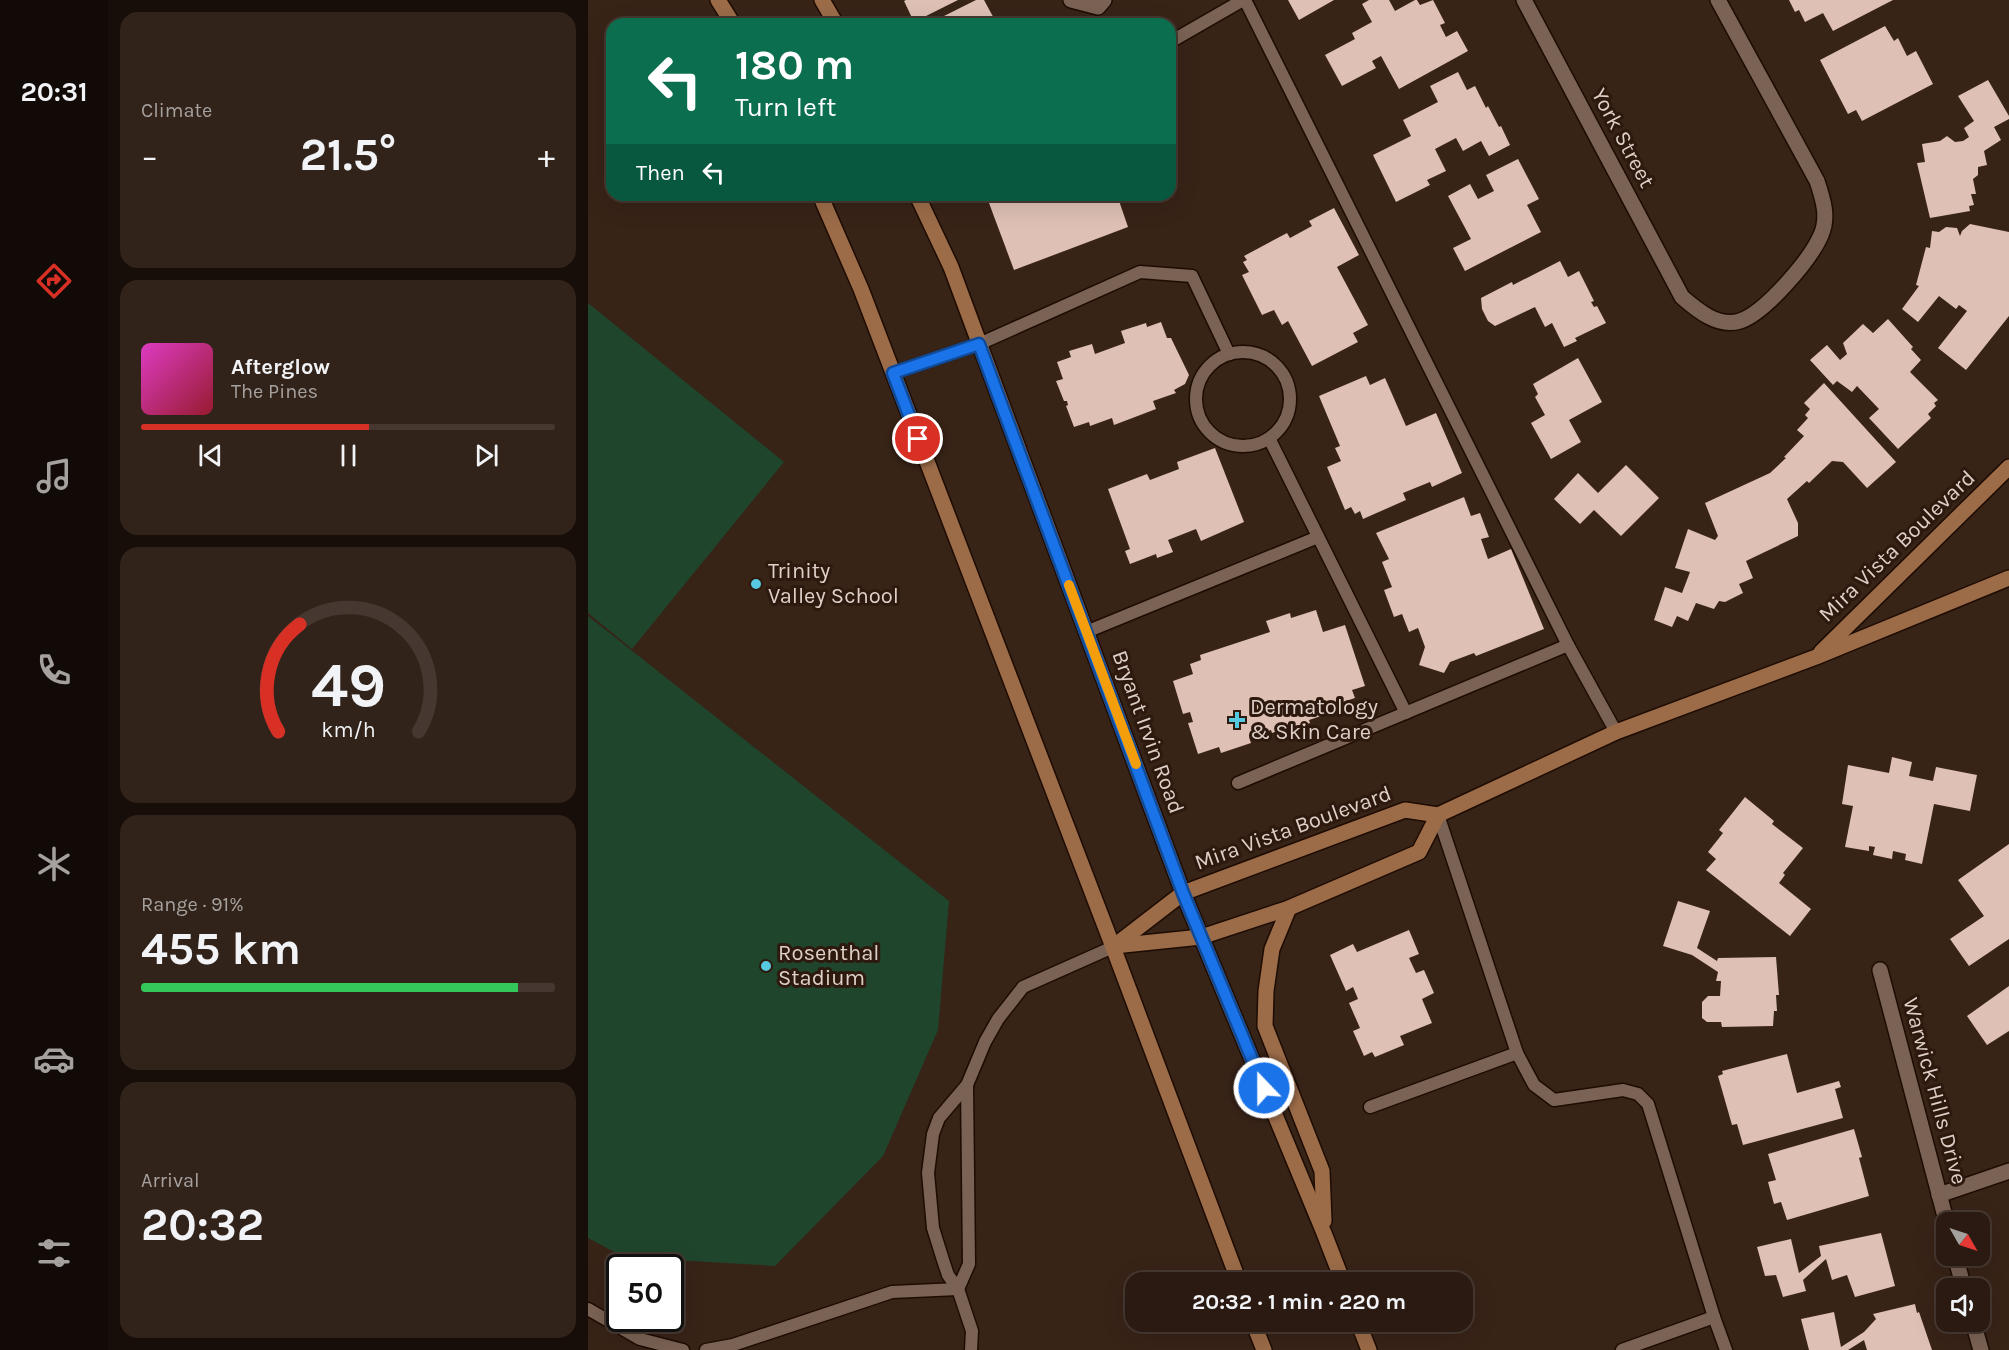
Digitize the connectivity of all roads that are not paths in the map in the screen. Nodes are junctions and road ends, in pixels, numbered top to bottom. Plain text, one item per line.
1 (718, 0) edge
2 (822, 0) edge
3 (1071, 0) edge
4 (1104, 0) edge
5 (1244, 0) edge
6 (1524, 0) edge
7 (1718, 0) edge
8 (729, 18) edge
9 (832, 18) edge
10 (1176, 39) edge
11 (823, 201) edge
12 (920, 201) edge
13 (979, 344) junction
14 (1229, 354) junction
15 (893, 373) junction
16 (1269, 440) junction
17 (2009, 467) edge
18 (1318, 537) junction
19 (2009, 578) edge
20 (1086, 632) junction
21 (1568, 645) junction
22 (1816, 657) junction
23 (1406, 713) junction
24 (1616, 732) junction
25 (1238, 783) dead end
26 (1438, 815) junction
27 (1183, 893) junction
28 (1289, 908) junction
29 (1201, 937) junction
30 (1113, 946) junction
31 (1880, 970) dead end
32 (1517, 1053) junction
33 (967, 1085) junction
34 (1370, 1107) dead end
35 (2009, 1171) edge
36 (1939, 1195) junction
37 (1944, 1212) edge
38 (1324, 1233) junction
39 (1235, 1272) edge
40 (1339, 1272) edge
41 (958, 1289) junction
42 (588, 1310) edge
43 (1714, 1317) junction
44 (1257, 1332) edge
45 (1362, 1332) edge
46 (1976, 1332) edge
47 (683, 1350) edge
48 (706, 1350) edge
49 (971, 1350) edge
50 (1264, 1350) edge
51 (1369, 1350) edge
52 (1622, 1350) edge
53 (1726, 1350) edge
54 (1981, 1350) edge

1 - 8 main road
2 - 9 main road
3 - 4 street
5 - 10 lane
5 - 21 lane
6 - 7 street, York Street
11 - 15 main road
12 - 13 main road, Bryant Irvin Road
13 - 14 lane
13 - 15 lane
13 - 20 main road, Bryant Irvin Road
14 - 16 lane
14 - 16 lane
15 - 30 main road
16 - 18 lane
17 - 22 main road, Mira Vista Boulevard
18 - 20 lane
18 - 23 lane
19 - 22 main road, Mira Vista Boulevard
20 - 27 main road, Bryant Irvin Road
21 - 23 lane
21 - 24 lane
22 - 24 main road, Mira Vista Boulevard
23 - 25 lane
24 - 26 main road, Mira Vista Boulevard
26 - 27 main road, Mira Vista Boulevard
26 - 28 main road
26 - 32 lane
27 - 29 main road, Bryant Irvin Road
27 - 30 main road, Mira Vista Boulevard
28 - 29 main road
28 - 38 main road
29 - 30 main road
29 - 38 main road, Bryant Irvin Road
30 - 33 lane
30 - 39 main road
31 - 36 street, Warwick Hills Drive
32 - 34 lane
32 - 43 lane
33 - 41 lane
33 - 41 lane
35 - 36 street
36 - 37 street, Warwick Hills Drive
38 - 40 main road, Bryant Irvin Road
41 - 48 lane
41 - 49 lane
42 - 47 lane
43 - 52 lane
43 - 53 lane
44 - 50 main road
45 - 51 main road
46 - 54 street

